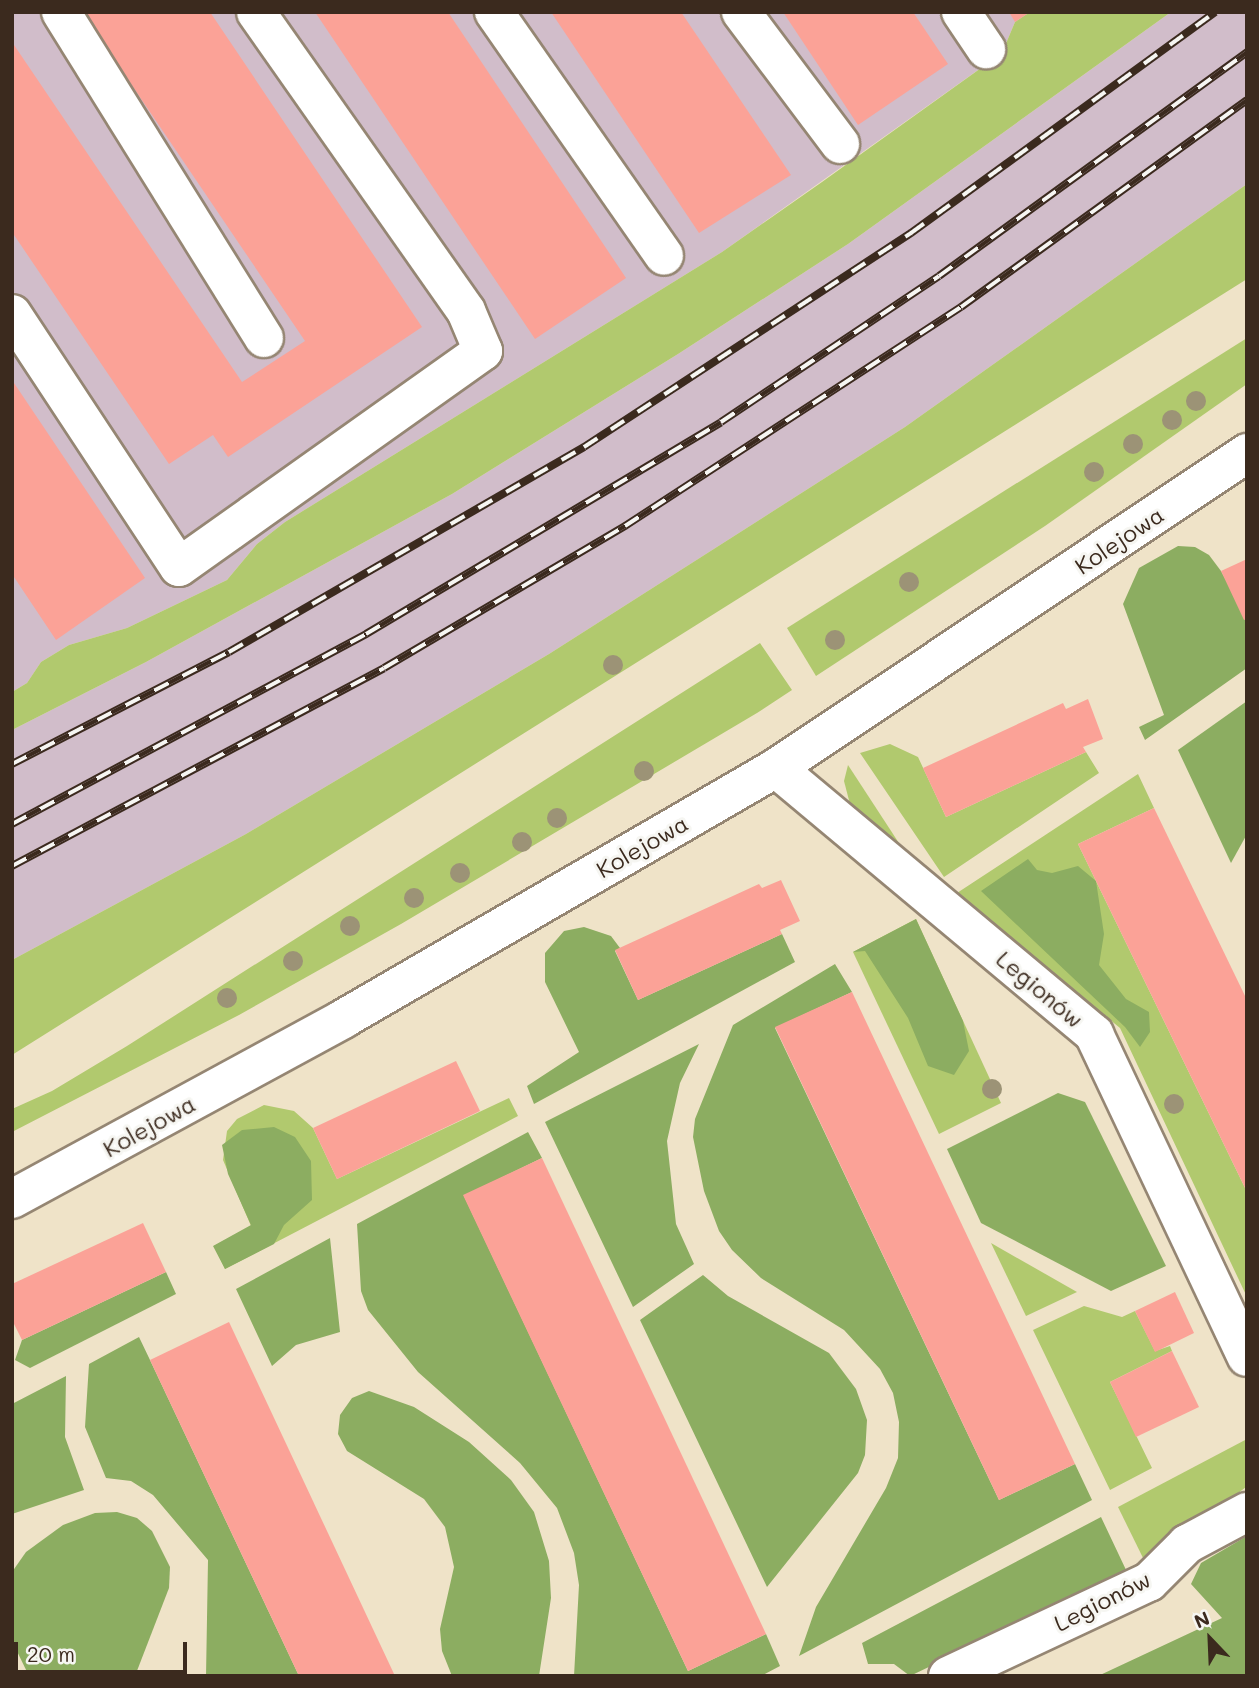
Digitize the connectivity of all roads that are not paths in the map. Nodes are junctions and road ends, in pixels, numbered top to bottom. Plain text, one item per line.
1 (61, 12) edge
2 (256, 12) edge
3 (494, 12) edge
4 (741, 12) edge
5 (961, 12) edge
6 (986, 49) dead end
7 (840, 144) dead end
8 (664, 256) dead end
9 (12, 314) edge
10 (264, 338) dead end
11 (1247, 453) edge
12 (776, 768) junction
13 (12, 1199) edge
14 (1247, 1357) edge
15 (1247, 1511) edge
16 (948, 1676) edge

1 - 10 street
2 - 9 street
3 - 8 street
4 - 7 street
5 - 6 street
11 - 12 street, Kolejowa
12 - 13 street, Kolejowa
12 - 14 street, Legionów
15 - 16 street, Legionów

